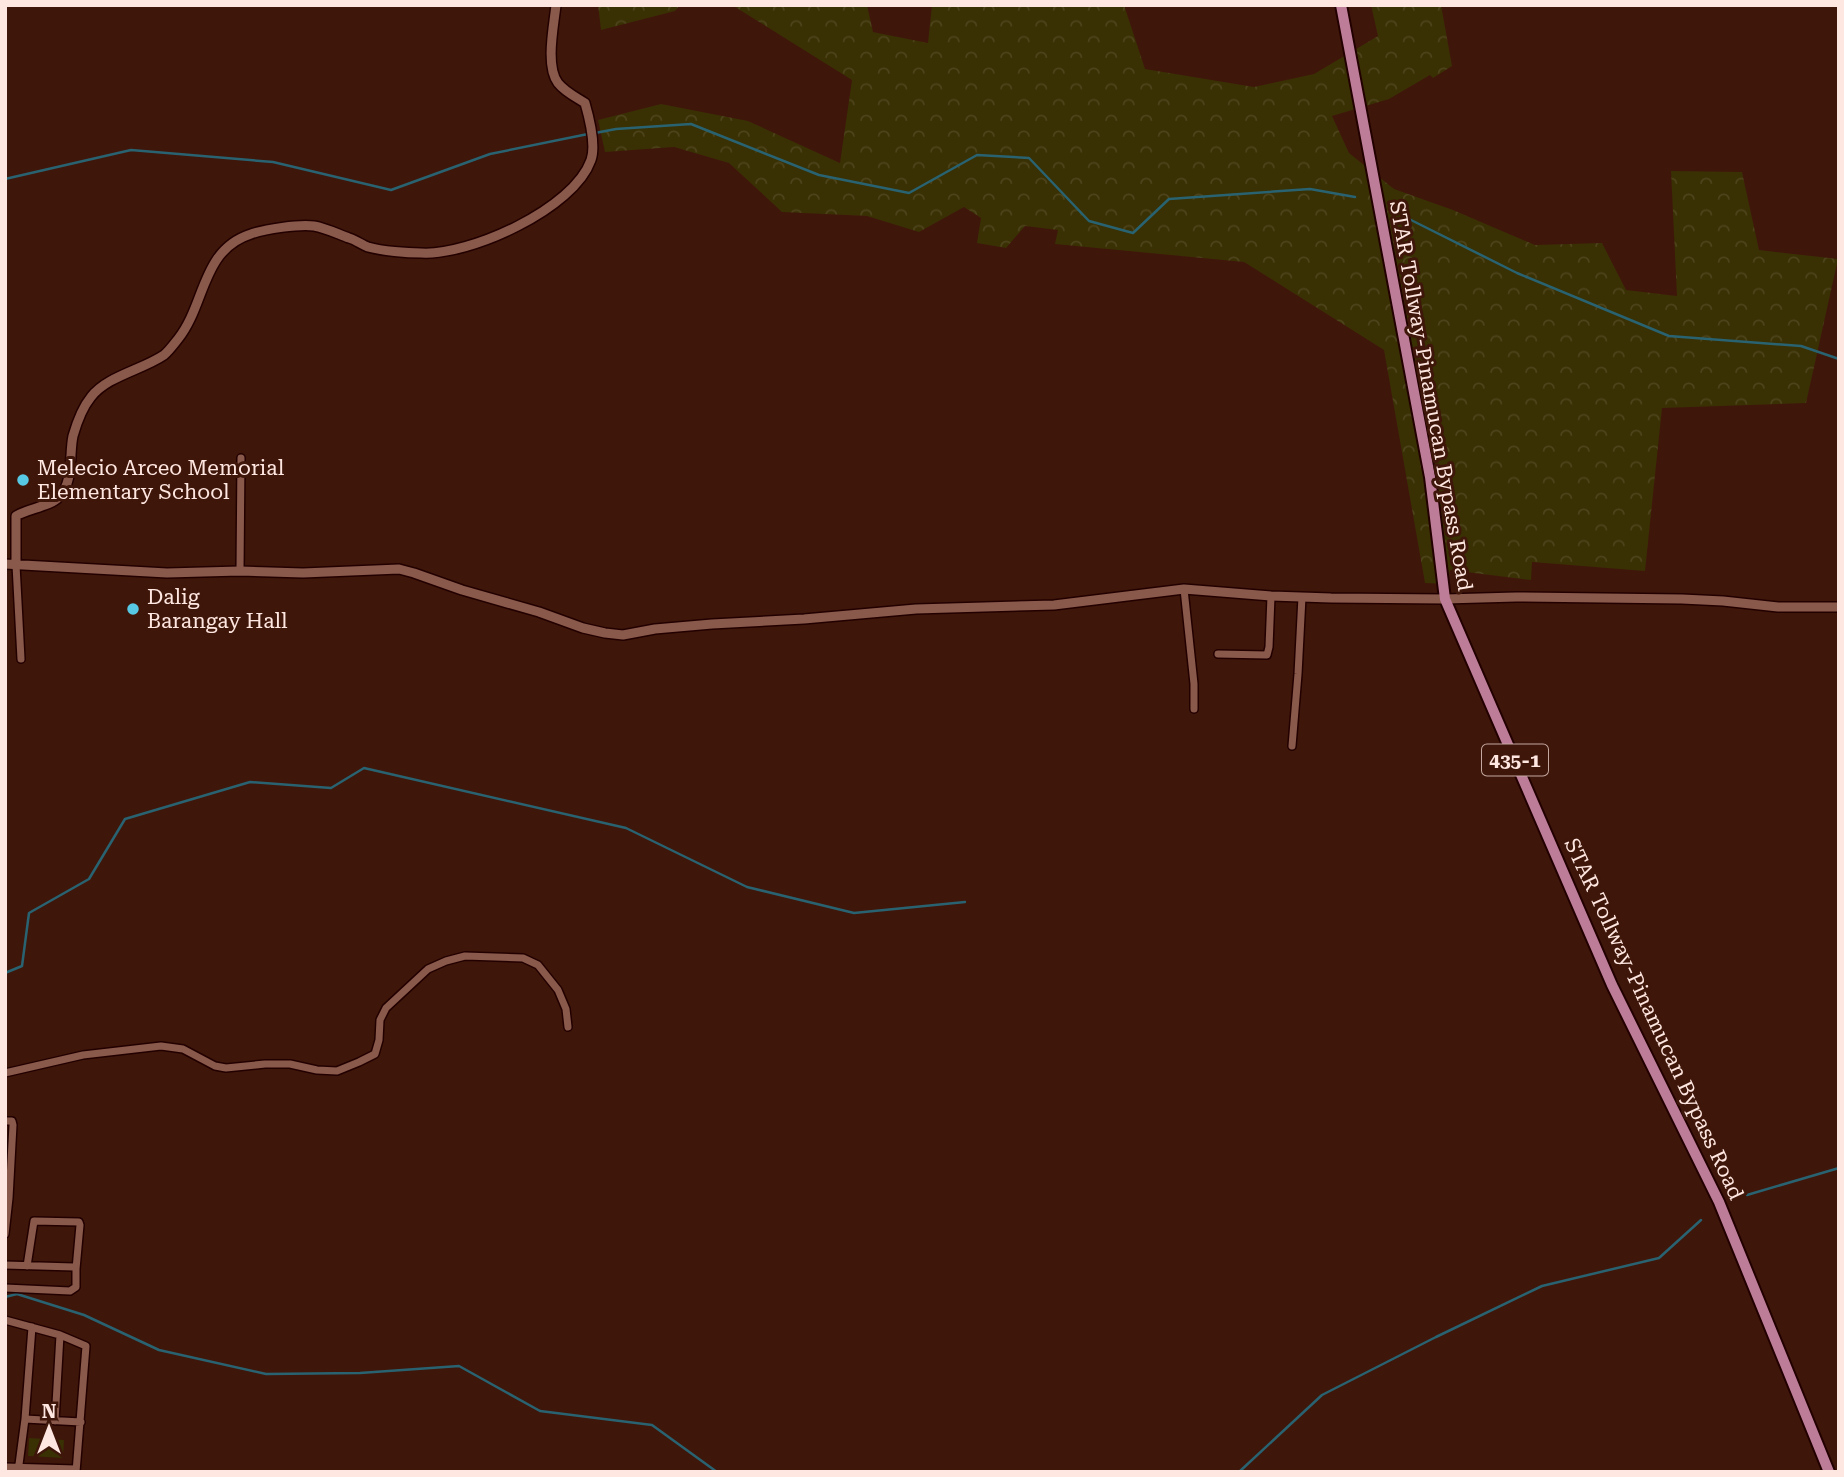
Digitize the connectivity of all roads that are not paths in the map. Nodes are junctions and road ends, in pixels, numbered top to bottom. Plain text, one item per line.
1 (556, 5) edge
2 (1341, 5) edge
3 (241, 458) dead end
4 (5, 564) edge
5 (16, 565) junction
6 (240, 571) junction
7 (1184, 589) junction
8 (1271, 596) junction
9 (1302, 597) junction
10 (1445, 599) junction
11 (1839, 607) edge
12 (1218, 654) dead end
13 (20, 659) dead end
14 (1194, 709) dead end
15 (1292, 746) dead end
16 (568, 1027) dead end
17 (5, 1073) edge
18 (5, 1121) edge
19 (8, 1158) edge
20 (7, 1198) edge
21 (5, 1234) edge
22 (5, 1265) edge
23 (27, 1266) junction
24 (76, 1269) junction
25 (5, 1288) edge
26 (5, 1320) edge
27 (32, 1327) junction
28 (60, 1335) junction
29 (25, 1419) junction
30 (55, 1421) junction
31 (81, 1422) junction
32 (5, 1467) edge
33 (18, 1469) edge
34 (45, 1470) edge
35 (76, 1471) edge
36 (1829, 1472) edge

1 - 5 street
2 - 10 main road, STAR Tollway-Pinamucan Bypass Road / 435-1
3 - 6 street
4 - 5 street
5 - 6 street
5 - 13 street
6 - 7 street
7 - 8 street
7 - 14 street
8 - 9 street
8 - 12 street
9 - 10 street
9 - 15 street
10 - 11 street
10 - 36 main road, STAR Tollway-Pinamucan Bypass Road / 435-1
16 - 17 street
18 - 19 street
19 - 20 street
20 - 21 street
22 - 23 street
23 - 24 street
23 - 24 street
24 - 25 street
26 - 27 street
27 - 28 street
27 - 29 street
28 - 30 street
28 - 31 street
29 - 30 street
29 - 33 street
30 - 31 street
31 - 35 street
32 - 33 street
33 - 34 street
34 - 35 street

